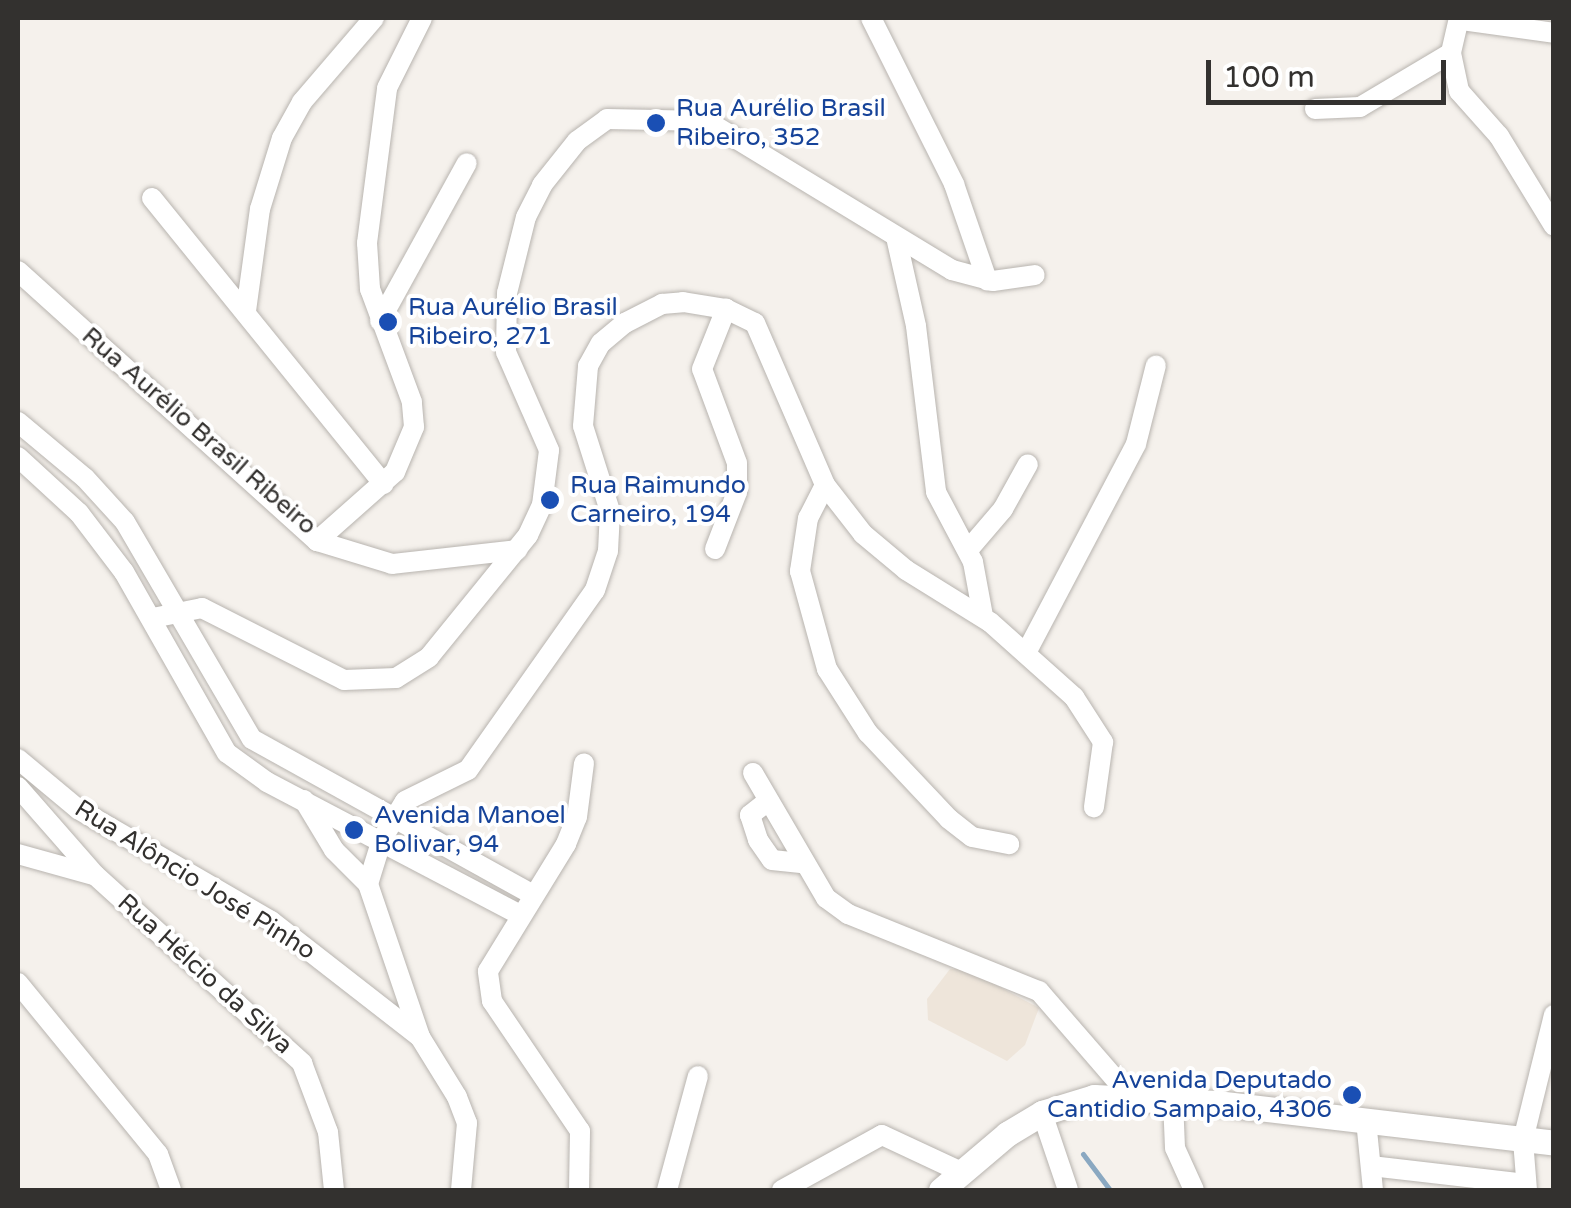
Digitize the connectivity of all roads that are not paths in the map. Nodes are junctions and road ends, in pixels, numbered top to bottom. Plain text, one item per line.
1 (374, 18) edge
2 (422, 18) edge
3 (871, 18) edge
4 (1460, 19) edge
5 (1554, 32) edge
6 (1451, 53) junction
7 (1315, 109) dead end
8 (466, 163) dead end
9 (152, 198) dead end
10 (1554, 226) edge
11 (896, 237) junction
12 (18, 271) edge
13 (1035, 275) dead end
14 (987, 280) junction
15 (246, 311) junction
16 (732, 311) junction
17 (380, 322) junction
18 (1156, 364) dead end
19 (18, 422) edge
20 (18, 457) edge
21 (1028, 464) dead end
22 (384, 484) junction
23 (825, 485) junction
24 (317, 540) junction
25 (715, 549) dead end
26 (517, 550) junction
27 (968, 550) junction
28 (176, 609) junction
29 (983, 616) junction
30 (154, 618) junction
31 (1027, 651) junction
32 (18, 759) edge
33 (584, 763) dead end
34 (754, 773) dead end
35 (18, 787) edge
36 (304, 800) junction
37 (1094, 807) dead end
38 (392, 819) junction
39 (382, 839) junction
40 (1010, 844) dead end
41 (18, 854) edge
42 (95, 875) junction
43 (368, 884) junction
44 (534, 895) junction
45 (520, 914) junction
46 (18, 983) edge
47 (1554, 1015) edge
48 (420, 1037) junction
49 (698, 1076) dead end
50 (1544, 1092) edge
51 (1129, 1096) junction
52 (1172, 1100) junction
53 (1042, 1113) junction
54 (1360, 1119) junction
55 (1522, 1140) junction
56 (1554, 1143) edge
57 (1370, 1166) junction
58 (949, 1180) edge
59 (1527, 1187) edge
60 (171, 1190) edge
61 (334, 1190) edge
62 (461, 1190) edge
63 (580, 1190) edge
64 (668, 1190) edge
65 (782, 1190) edge
66 (1068, 1190) edge
67 (1194, 1190) edge
68 (1373, 1190) edge

1 - 15 street
2 - 17 street, Rua Aurélio Brasil Ribeiro
3 - 14 street
4 - 5 street
4 - 6 street
6 - 7 street
6 - 10 street
8 - 17 street
9 - 15 street
11 - 14 street
11 - 26 street
11 - 27 street
12 - 24 street, Rua Aurélio Brasil Ribeiro
13 - 14 street
15 - 22 street
16 - 23 street
16 - 25 street
16 - 38 street
17 - 22 street, Rua Aurélio Brasil Ribeiro
18 - 31 street
19 - 28 street
20 - 30 street
21 - 27 street
22 - 24 street, Rua Aurélio Brasil Ribeiro
23 - 29 street
23 - 40 street
24 - 26 street
26 - 28 street
27 - 29 street
28 - 30 street
28 - 38 street
29 - 31 street
30 - 36 street
31 - 37 street
32 - 48 street, Rua Alôncio José Pinho
33 - 44 street
34 - 51 street
35 - 42 street, Rua Hélcio da Silva
36 - 39 street
36 - 43 street
38 - 39 street
38 - 44 street
39 - 43 street
39 - 45 street
41 - 42 street
42 - 61 street, Rua Hélcio da Silva
43 - 48 street
44 - 45 street
45 - 63 street
46 - 60 street
47 - 50 street
48 - 62 street
49 - 64 street
50 - 55 street
51 - 52 main road
51 - 53 main road
52 - 54 main road
52 - 67 street
53 - 58 main road
53 - 66 street
54 - 55 main road
54 - 57 street
55 - 56 main road
55 - 59 street
57 - 59 street
57 - 68 street
58 - 65 street

